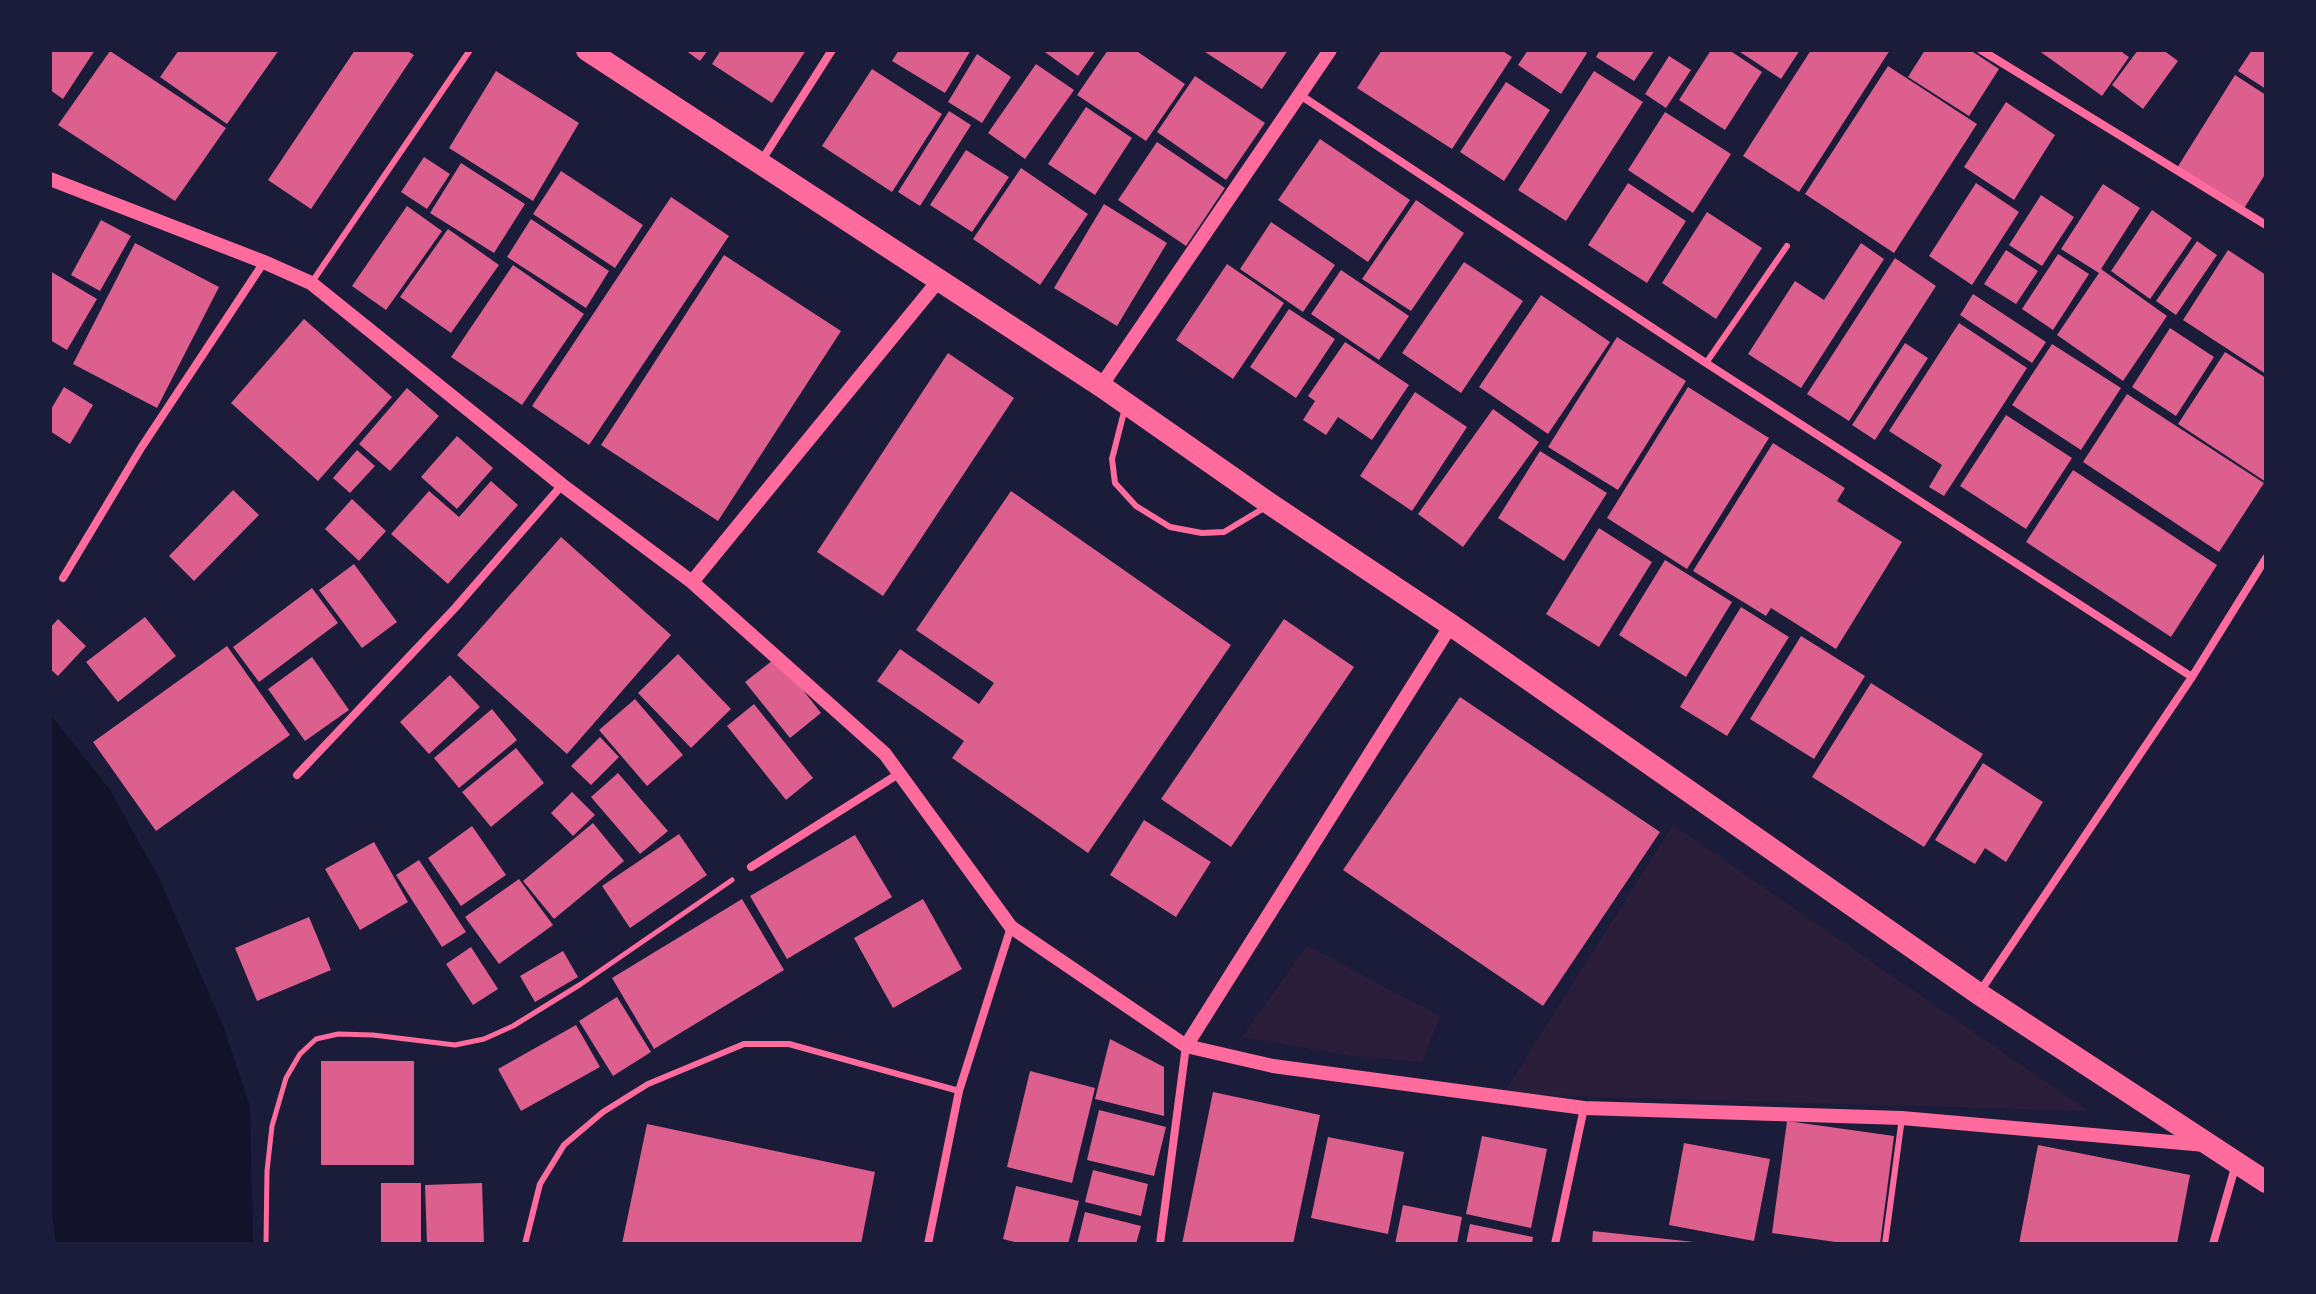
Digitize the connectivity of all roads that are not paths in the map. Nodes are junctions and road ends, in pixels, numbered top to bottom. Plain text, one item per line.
1 (470, 50) edge
2 (587, 50) edge
3 (832, 50) edge
4 (1330, 50) edge
5 (1981, 50) edge
6 (1300, 95) junction
7 (760, 164) junction
8 (50, 179) edge
9 (2266, 225) edge
10 (1787, 246) dead end
11 (264, 262) junction
12 (939, 280) junction
13 (311, 283) junction
14 (1706, 363) junction
15 (1101, 386) junction
16 (1127, 404) junction
17 (562, 485) junction
18 (1270, 504) junction
19 (2266, 558) edge
20 (63, 578) dead end
21 (692, 582) junction
22 (1451, 625) junction
23 (2192, 677) junction
24 (900, 773) junction
25 (297, 775) dead end
26 (751, 867) road end
27 (1011, 927) junction
28 (1979, 994) junction
29 (1186, 1046) junction
30 (959, 1091) junction
31 (1584, 1108) junction
32 (1902, 1118) junction
33 (2214, 1146) junction
34 (2236, 1163) junction
35 (2266, 1182) edge
36 (525, 1244) edge
37 (928, 1244) edge
38 (1160, 1244) edge
39 (1555, 1244) edge
40 (1885, 1244) edge
41 (2213, 1244) edge

1 - 13 lane
2 - 7 highway
3 - 7 street
4 - 6 street
5 - 9 street
6 - 14 street
6 - 15 street
7 - 12 highway
8 - 11 street
10 - 14 lane
11 - 13 street
11 - 20 street
12 - 15 highway
12 - 21 street
13 - 17 street
14 - 23 street
15 - 16 highway
16 - 18 highway
16 - 18 lane
17 - 21 street
17 - 25 street
18 - 22 highway
19 - 23 street
21 - 24 street
22 - 28 highway
22 - 29 street
23 - 28 street
24 - 26 street
24 - 27 street
27 - 29 street
27 - 30 street
28 - 33 highway
29 - 31 street
29 - 38 street
30 - 36 lane
30 - 37 street
31 - 32 street
31 - 39 street
32 - 33 street
32 - 40 lane
33 - 34 highway
34 - 35 highway
34 - 41 street

